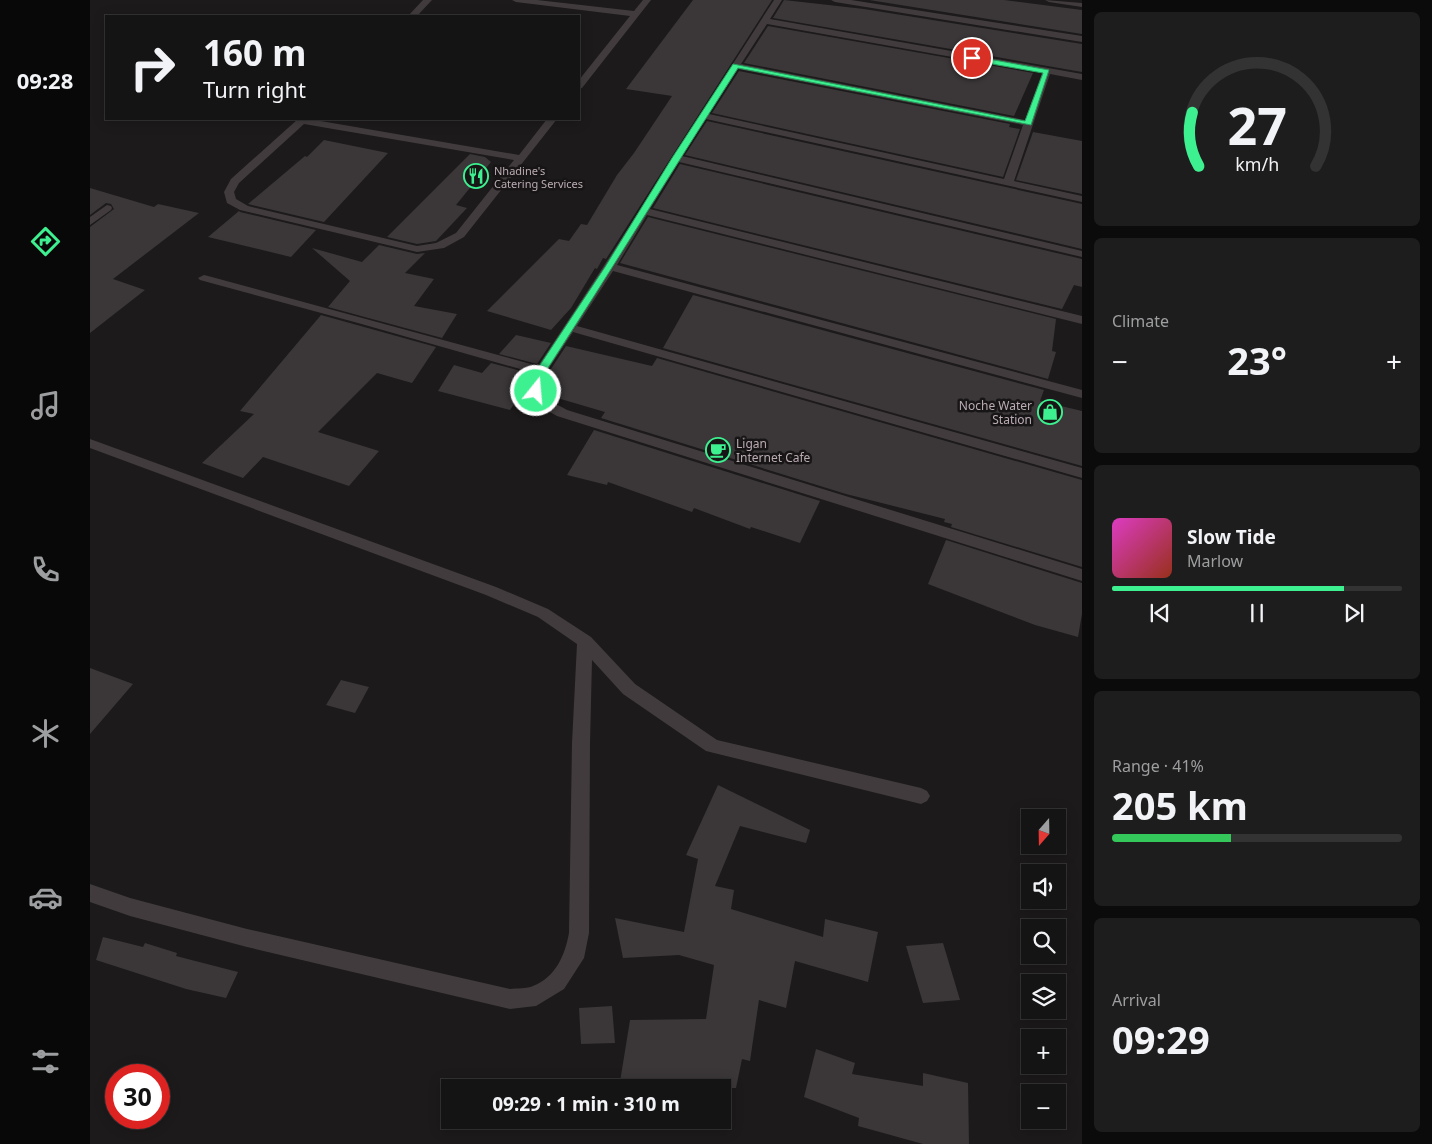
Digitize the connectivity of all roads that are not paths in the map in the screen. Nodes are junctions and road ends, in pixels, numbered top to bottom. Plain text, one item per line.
1 (428, 0) edge
2 (516, 0) edge
3 (648, 0) edge
4 (778, 0) edge
5 (835, 0) edge
6 (1049, 0) edge
7 (1082, 5) edge
8 (636, 14) junction
9 (413, 15) edge
10 (766, 22) junction
11 (1082, 38) edge
12 (736, 66) junction
13 (1047, 72) junction
14 (1082, 77) edge
15 (581, 80) edge
16 (704, 116) junction
17 (302, 120) edge
18 (551, 120) edge
19 (1028, 123) junction
20 (521, 158) junction
21 (676, 158) junction
22 (1008, 183) junction
23 (1082, 199) edge
24 (107, 208) dead end
25 (645, 211) junction
26 (90, 222) edge
27 (1082, 254) edge
28 (610, 267) junction
29 (204, 278) dead end
30 (1082, 320) edge
31 (571, 328) junction
32 (541, 371) junction
33 (1082, 394) edge
34 (90, 443) edge
35 (1082, 473) edge
36 (1082, 575) edge
37 (585, 641) junction
38 (922, 796) dead end
39 (90, 893) edge

1 - 9 street
2 - 8 street
3 - 8 street
4 - 10 street
5 - 11 street
6 - 7 street
8 - 15 street
10 - 12 street
10 - 13 street
12 - 16 street
12 - 19 street
13 - 14 street
13 - 19 street
16 - 21 street
16 - 22 street
17 - 20 street
17 - 20 street
18 - 20 street
19 - 22 street
21 - 25 street
21 - 27 street
22 - 23 street
24 - 26 street
25 - 28 street
25 - 30 street
28 - 31 street
28 - 33 street
29 - 32 street
31 - 32 street
31 - 35 street
32 - 36 street
34 - 37 street
37 - 38 street
37 - 39 street

